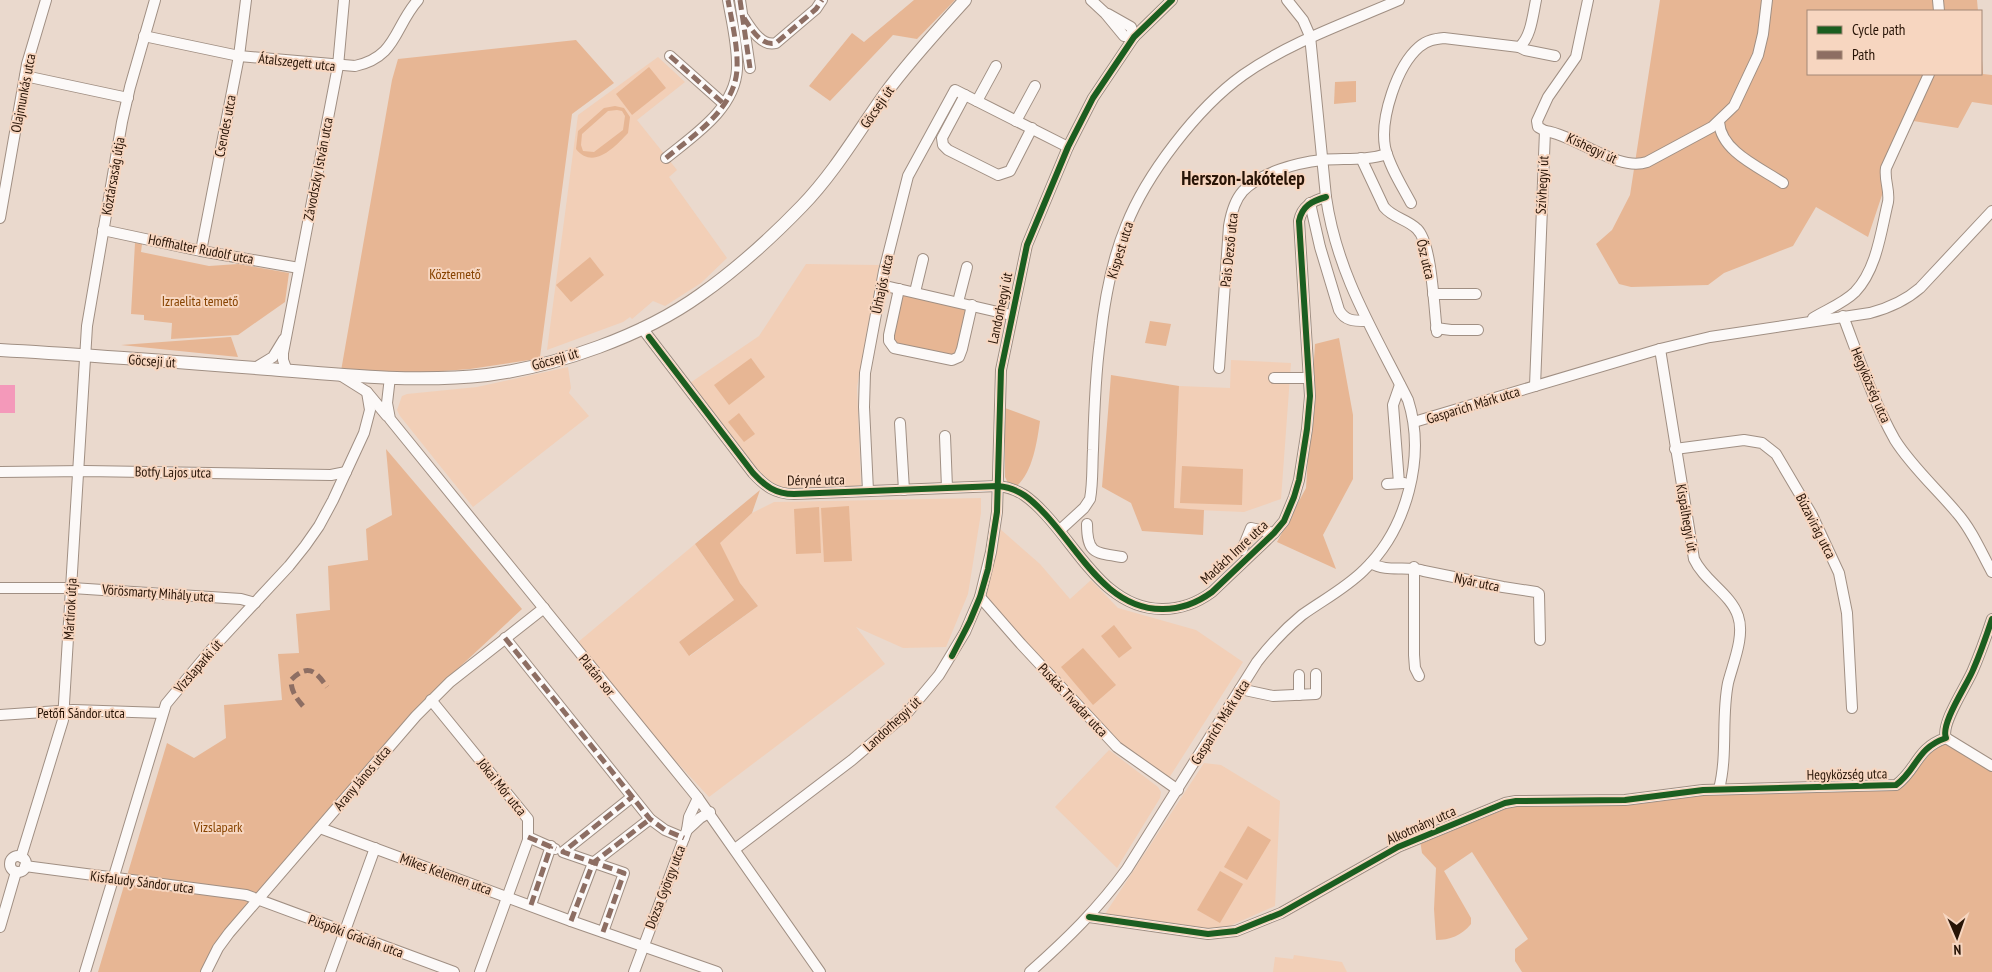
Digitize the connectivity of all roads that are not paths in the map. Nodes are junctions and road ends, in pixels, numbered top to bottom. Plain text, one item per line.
1 (46, 0) edge
2 (155, 0) edge
3 (246, 0) edge
4 (344, 0) edge
5 (418, 0) edge
6 (728, 0) edge
7 (740, 0) edge
8 (822, 0) edge
9 (965, 0) edge
10 (1091, 0) edge
11 (1172, 0) edge
12 (1287, 0) edge
13 (1399, 0) edge
14 (1536, 0) edge
15 (1588, 0) edge
16 (1767, 0) edge
17 (744, 18) junction
18 (144, 36) junction
19 (1310, 36) junction
20 (1134, 37) junction
21 (1518, 47) junction
22 (239, 56) junction
23 (670, 56) dead end
24 (1555, 56) dead end
25 (338, 66) junction
26 (996, 66) dead end
27 (750, 68) dead end
28 (1928, 75) edge
29 (25, 76) junction
30 (1035, 86) dead end
31 (965, 95) junction
32 (128, 98) junction
33 (977, 101) junction
34 (724, 104) junction
35 (1016, 121) junction
36 (1719, 122) junction
37 (1032, 128) junction
38 (1545, 131) junction
39 (1068, 147) junction
40 (1387, 154) junction
41 (666, 158) dead end
42 (1361, 158) junction
43 (1322, 160) junction
44 (1783, 183) dead end
45 (1326, 197) junction
46 (1310, 203) junction
47 (1411, 203) dead end
48 (1992, 210) edge
49 (0, 218) edge
50 (103, 230) junction
51 (201, 251) junction
52 (922, 259) dead end
53 (967, 267) dead end
54 (299, 268) junction
55 (881, 285) junction
56 (899, 289) junction
57 (914, 292) junction
58 (1433, 294) junction
59 (1476, 294) dead end
60 (958, 302) junction
61 (972, 305) junction
62 (1012, 315) junction
63 (1844, 316) junction
64 (1366, 321) junction
65 (874, 322) junction
66 (1807, 322) junction
67 (891, 324) junction
68 (642, 328) junction
69 (1478, 330) dead end
70 (286, 336) junction
71 (1660, 349) junction
72 (0, 350) edge
73 (85, 355) junction
74 (255, 368) junction
75 (1219, 368) dead end
76 (287, 371) junction
77 (339, 375) junction
78 (390, 377) junction
79 (1274, 378) dead end
80 (1309, 378) junction
81 (1400, 384) junction
82 (1534, 386) junction
83 (367, 392) junction
84 (390, 419) junction
85 (1414, 422) junction
86 (900, 424) dead end
87 (945, 436) dead end
88 (1675, 449) junction
89 (78, 471) junction
90 (0, 472) edge
91 (346, 472) junction
92 (1404, 483) junction
93 (1387, 484) dead end
94 (998, 486) junction
95 (947, 488) junction
96 (904, 490) junction
97 (868, 491) junction
98 (1087, 524) dead end
99 (1060, 530) junction
100 (1274, 533) junction
101 (1242, 550) dead end
102 (1122, 557) dead end
103 (1371, 563) junction
104 (1414, 567) junction
105 (1992, 572) edge
106 (0, 588) edge
107 (72, 588) junction
108 (980, 597) junction
109 (254, 603) junction
110 (544, 608) junction
111 (1992, 619) edge
112 (505, 638) junction
113 (1540, 640) dead end
114 (1316, 674) dead end
115 (1299, 675) dead end
116 (1419, 676) dead end
117 (1240, 689) junction
118 (1299, 695) junction
119 (431, 700) junction
120 (1852, 708) dead end
121 (64, 711) junction
122 (162, 713) junction
123 (0, 715) edge
124 (1946, 738) junction
125 (1992, 766) edge
126 (1719, 789) junction
127 (1178, 790) junction
128 (632, 797) junction
129 (698, 798) junction
130 (710, 812) junction
131 (650, 819) junction
132 (320, 828) junction
133 (686, 834) junction
134 (528, 837) junction
135 (551, 846) junction
136 (375, 848) junction
137 (735, 849) junction
138 (563, 852) junction
139 (23, 862) junction
140 (593, 863) junction
141 (8, 867) edge
142 (113, 878) junction
143 (507, 897) junction
144 (258, 900) junction
145 (531, 905) junction
146 (1089, 917) junction
147 (571, 921) junction
148 (0, 927) edge
149 (344, 932) junction
150 (604, 932) junction
151 (643, 945) junction
152 (208, 971) edge
153 (85, 972) edge
154 (330, 972) edge
155 (454, 972) edge
156 (480, 972) edge
157 (634, 972) edge
158 (717, 972) edge
159 (820, 972) edge
160 (1030, 972) edge

1 - 29 street, Olajmunkás utca
2 - 18 street, Köztársaság útja
3 - 22 street, Csendes utca
4 - 25 street, Závodszky István utca
5 - 25 street, Átalszegett utca
6 - 34 street
7 - 17 street
8 - 17 street
9 - 68 main road, Göcseji út
10 - 20 street
11 - 20 street, Landorhegyi út
12 - 19 street
13 - 19 street, Kispest utca
14 - 21 street
15 - 38 street, Szívhegyi út
16 - 36 street, Kishegyi út
17 - 27 street
18 - 22 street, Átalszegett utca
18 - 32 street, Köztársaság útja
19 - 43 street
19 - 99 street, Kispest utca
20 - 39 street, Landorhegyi út
21 - 24 street
21 - 40 street
22 - 25 street, Átalszegett utca
22 - 51 street, Csendes utca
23 - 34 street
25 - 54 street, Závodszky István utca
26 - 33 street
28 - 66 street
29 - 32 street
29 - 49 street, Olajmunkás utca
30 - 35 street
31 - 33 street
31 - 37 street
31 - 55 street, Űrhajós utca
32 - 50 street, Köztársaság útja
33 - 35 street
34 - 41 street
35 - 37 street
36 - 38 street, Kishegyi út
36 - 44 street
37 - 39 street
38 - 82 street, Szívhegyi út
39 - 62 street, Landorhegyi út
40 - 42 street
40 - 47 street
42 - 43 street
42 - 58 street, Ősz utca
43 - 45 street
43 - 75 street, Pais Dezső utca
45 - 46 street
45 - 64 street
46 - 64 street
46 - 80 street, Madách Imre utca
48 - 63 street, Gasparich Márk utca
50 - 51 street, Hoffhalter Rudolf utca
50 - 73 street, Köztársaság útja
51 - 54 street, Hoffhalter Rudolf utca
52 - 57 street
53 - 60 street
54 - 70 street, Závodszky István utca
55 - 56 street
55 - 65 street, Űrhajós utca
56 - 57 street
56 - 67 street
57 - 60 street
58 - 59 street, Ősz utca
58 - 69 street, Ősz utca
60 - 61 street
61 - 62 street
61 - 67 street
62 - 94 street, Landorhegyi út
63 - 66 street, Gasparich Márk utca
63 - 105 street, Hegyközség utca
64 - 81 street
65 - 67 street
65 - 97 street, Űrhajós utca
66 - 71 street, Gasparich Márk utca
68 - 78 main road, Göcseji út
68 - 97 street, Déryné utca
70 - 74 street, Závodszky István utca
70 - 76 street, Závodszky István utca
71 - 82 street, Gasparich Márk utca
71 - 88 street, Kispálhegyi út
72 - 73 main road, Göcseji út
73 - 74 main road, Göcseji út
73 - 89 street, Mártírok útja
74 - 76 main road, Göcseji út
76 - 77 main road, Göcseji út
77 - 78 main road, Göcseji út
77 - 83 street, Platán sor
78 - 84 street
79 - 80 street
80 - 100 street, Madách Imre utca
81 - 85 street
81 - 92 street
82 - 85 street, Gasparich Márk utca
83 - 84 street, Platán sor
83 - 91 street, Vizslaparki út
84 - 110 street, Platán sor
85 - 92 street, Gasparich Márk utca
86 - 96 street
87 - 95 street
88 - 120 street, Búzavirág utca
88 - 126 street, Kispálhegyi út
89 - 90 street, Botfy Lajos utca
89 - 91 street, Botfy Lajos utca
89 - 107 street, Mártírok útja
91 - 109 street, Vizslaparki út
92 - 93 street
92 - 103 street, Gasparich Márk utca
94 - 95 street, Déryné utca
94 - 99 street, Madách Imre utca
94 - 108 street, Landorhegyi út
95 - 96 street, Déryné utca
96 - 97 street, Déryné utca
98 - 102 street
99 - 100 street, Madách Imre utca
100 - 101 street
103 - 104 street, Nyár utca
103 - 117 street, Gasparich Márk utca
104 - 113 street, Nyár utca
104 - 116 street
106 - 107 street, Vörösmarty Mihály utca
107 - 109 street, Vörösmarty Mihály utca
107 - 121 street, Mártírok útja
108 - 127 street, Puskás Tivadar utca
108 - 137 street, Landorhegyi út
109 - 122 street, Vizslaparki út
110 - 112 street, Arany János utca
110 - 129 street, Platán sor
111 - 124 street
112 - 119 street, Arany János utca
112 - 128 street
114 - 118 street
115 - 118 street
117 - 118 street
117 - 127 street, Gasparich Márk utca
119 - 132 street, Arany János utca
119 - 134 street, Jókai Mór utca
121 - 122 street, Petőfi Sándor utca
121 - 123 street, Petőfi Sándor utca
121 - 139 street, Mártírok útja
122 - 142 street, Vizslaparki út
124 - 125 street
124 - 126 street, Hegyközség utca
126 - 146 street, Alkotmány utca
127 - 146 street, Gasparich Márk utca
128 - 131 street
128 - 138 street
129 - 130 street, Platán sor
129 - 133 street
130 - 133 street, Dózsa György utca
130 - 137 street, Platán sor
131 - 133 street
131 - 140 street
132 - 136 street, Mikes Kelemen utca
132 - 144 street, Arany János utca
133 - 151 street, Dózsa György utca
134 - 135 street
134 - 143 street, Jókai Mór utca
135 - 138 street
135 - 145 street
136 - 143 street, Mikes Kelemen utca
136 - 149 street
137 - 159 street, Platán sor
138 - 140 street
139 - 141 street
139 - 141 street
139 - 142 street, Kisfaludy Sándor utca
140 - 147 street
140 - 150 street
141 - 148 street
142 - 144 street, Kisfaludy Sándor utca
142 - 153 street, Vizslaparki út
143 - 145 street, Mikes Kelemen utca
143 - 156 street, Jókai Mór utca
144 - 149 street, Püspöki Grácián utca
144 - 152 street, Arany János utca
145 - 147 street, Mikes Kelemen utca
146 - 160 street, Gasparich Márk utca
147 - 150 street, Mikes Kelemen utca
149 - 154 street
149 - 155 street, Püspöki Grácián utca
150 - 151 street, Mikes Kelemen utca
151 - 157 street, Dózsa György utca
151 - 158 street, Mikes Kelemen utca

